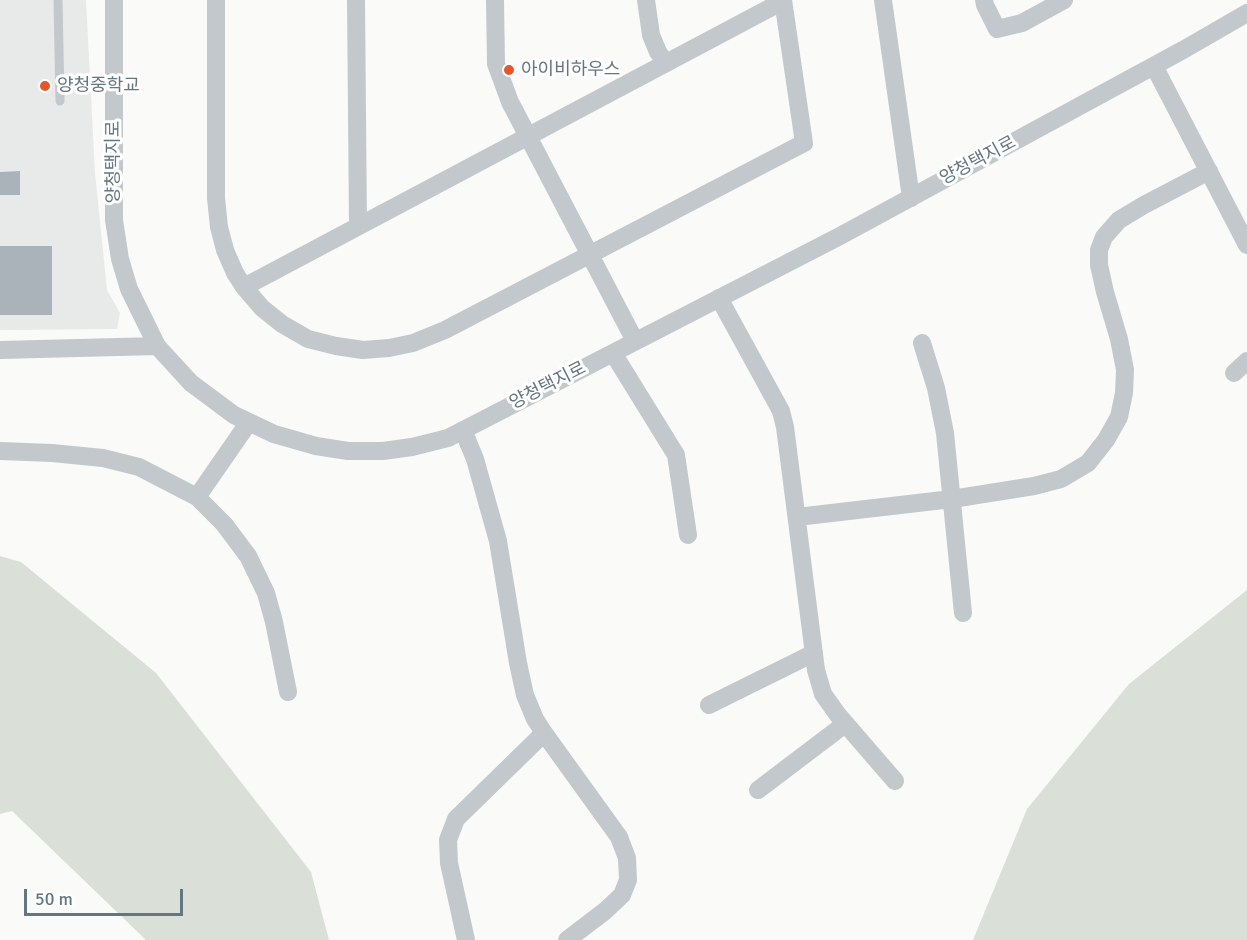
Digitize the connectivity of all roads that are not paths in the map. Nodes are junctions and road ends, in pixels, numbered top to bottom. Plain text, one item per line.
1 (58, 0) edge
2 (114, 0) edge
3 (216, 0) edge
4 (356, 0) edge
5 (495, 0) edge
6 (646, 0) edge
7 (783, 0) edge
8 (883, 0) edge
9 (984, 0) edge
10 (1064, 0) edge
11 (1247, 13) edge
12 (666, 63) junction
13 (1154, 66) junction
14 (60, 101) dead end
15 (528, 136) junction
16 (1209, 171) junction
17 (910, 198) junction
18 (358, 226) junction
19 (1247, 245) edge
20 (589, 255) junction
21 (244, 287) junction
22 (719, 298) junction
23 (635, 342) junction
24 (922, 343) dead end
25 (156, 346) junction
26 (0, 350) edge
27 (613, 353) junction
28 (249, 422) junction
29 (464, 430) junction
30 (0, 451) edge
31 (197, 496) junction
32 (952, 499) junction
33 (797, 517) junction
34 (688, 535) dead end
35 (963, 613) dead end
36 (814, 653) junction
37 (288, 692) dead end
38 (709, 705) dead end
39 (845, 724) junction
40 (544, 733) junction
41 (895, 782) dead end
42 (758, 790) dead end
43 (466, 940) edge
44 (567, 940) edge

1 - 14 lane
2 - 25 street, 양청택지로
3 - 21 street
4 - 18 street
5 - 15 street
6 - 12 street
7 - 12 street
7 - 20 street
8 - 17 street
9 - 10 street
11 - 13 street, 양청택지로
12 - 15 street
13 - 16 street
13 - 17 street, 양청택지로
15 - 18 street
15 - 20 street
16 - 19 street
16 - 32 street
17 - 22 street, 양청택지로
18 - 21 street
20 - 21 street
20 - 23 street
22 - 23 street, 양청택지로
22 - 33 street
23 - 27 street, 양청택지로
24 - 32 street
25 - 26 street
25 - 28 street, 양청택지로
27 - 29 street, 양청택지로
27 - 34 street
28 - 29 street, 양청택지로
28 - 31 street
29 - 40 street
30 - 31 street
31 - 37 street
32 - 33 street
32 - 35 street
33 - 36 street
36 - 38 street
36 - 39 street
39 - 41 street
39 - 42 street
40 - 43 street
40 - 44 street

